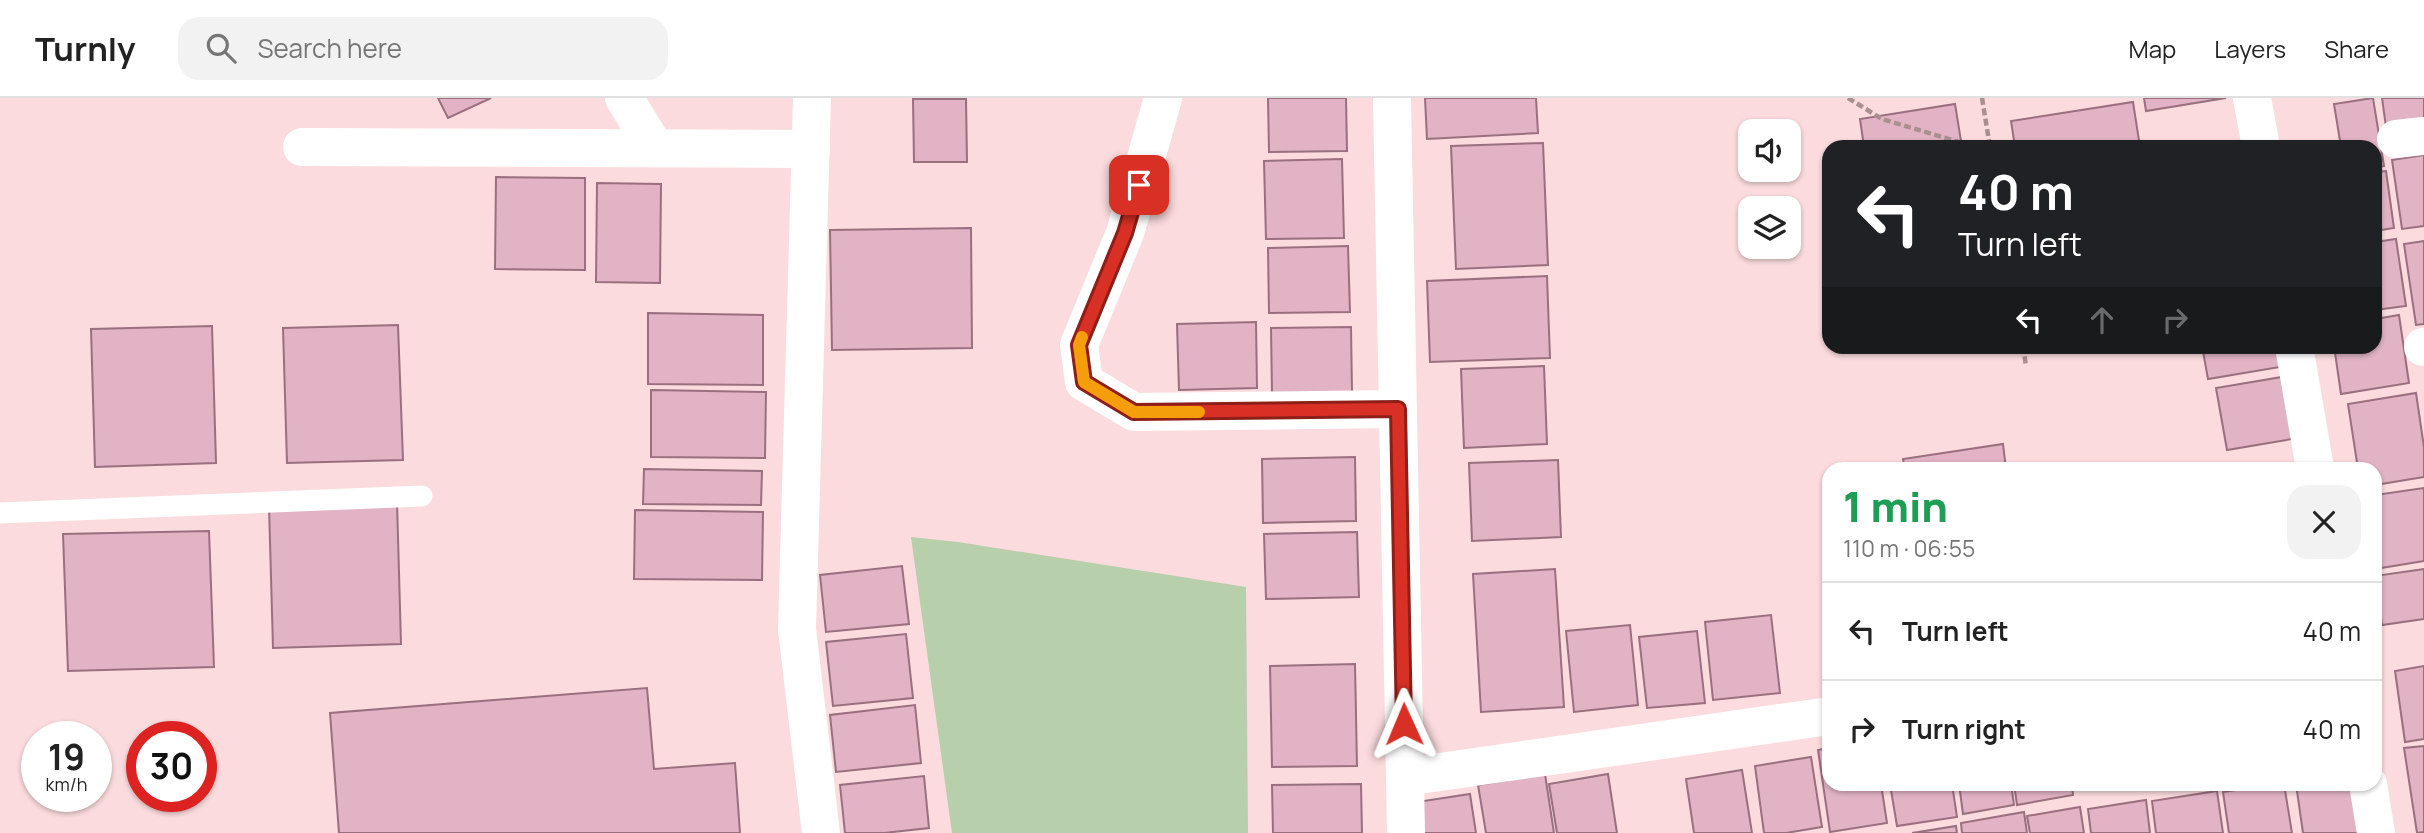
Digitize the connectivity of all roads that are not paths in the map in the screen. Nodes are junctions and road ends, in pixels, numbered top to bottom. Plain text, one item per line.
1 (624, 98) edge
2 (812, 98) edge
3 (1163, 98) edge
4 (1392, 98) edge
5 (2252, 98) edge
6 (2259, 140) edge
7 (302, 147) dead end
8 (655, 148) junction
9 (811, 149) junction
10 (2295, 354) edge
11 (1398, 409) junction
12 (2314, 462) edge
13 (422, 496) dead end
14 (0, 513) edge
15 (1822, 717) edge
16 (1405, 777) junction
17 (2369, 791) edge
18 (821, 833) edge
19 (1406, 833) edge
20 (2376, 833) edge

1 - 8 street
2 - 9 street
3 - 11 street
4 - 11 street
5 - 6 street
7 - 8 street
8 - 9 street
9 - 18 street
10 - 12 street
11 - 16 street
13 - 14 lane
15 - 16 street
16 - 19 street
17 - 20 street

